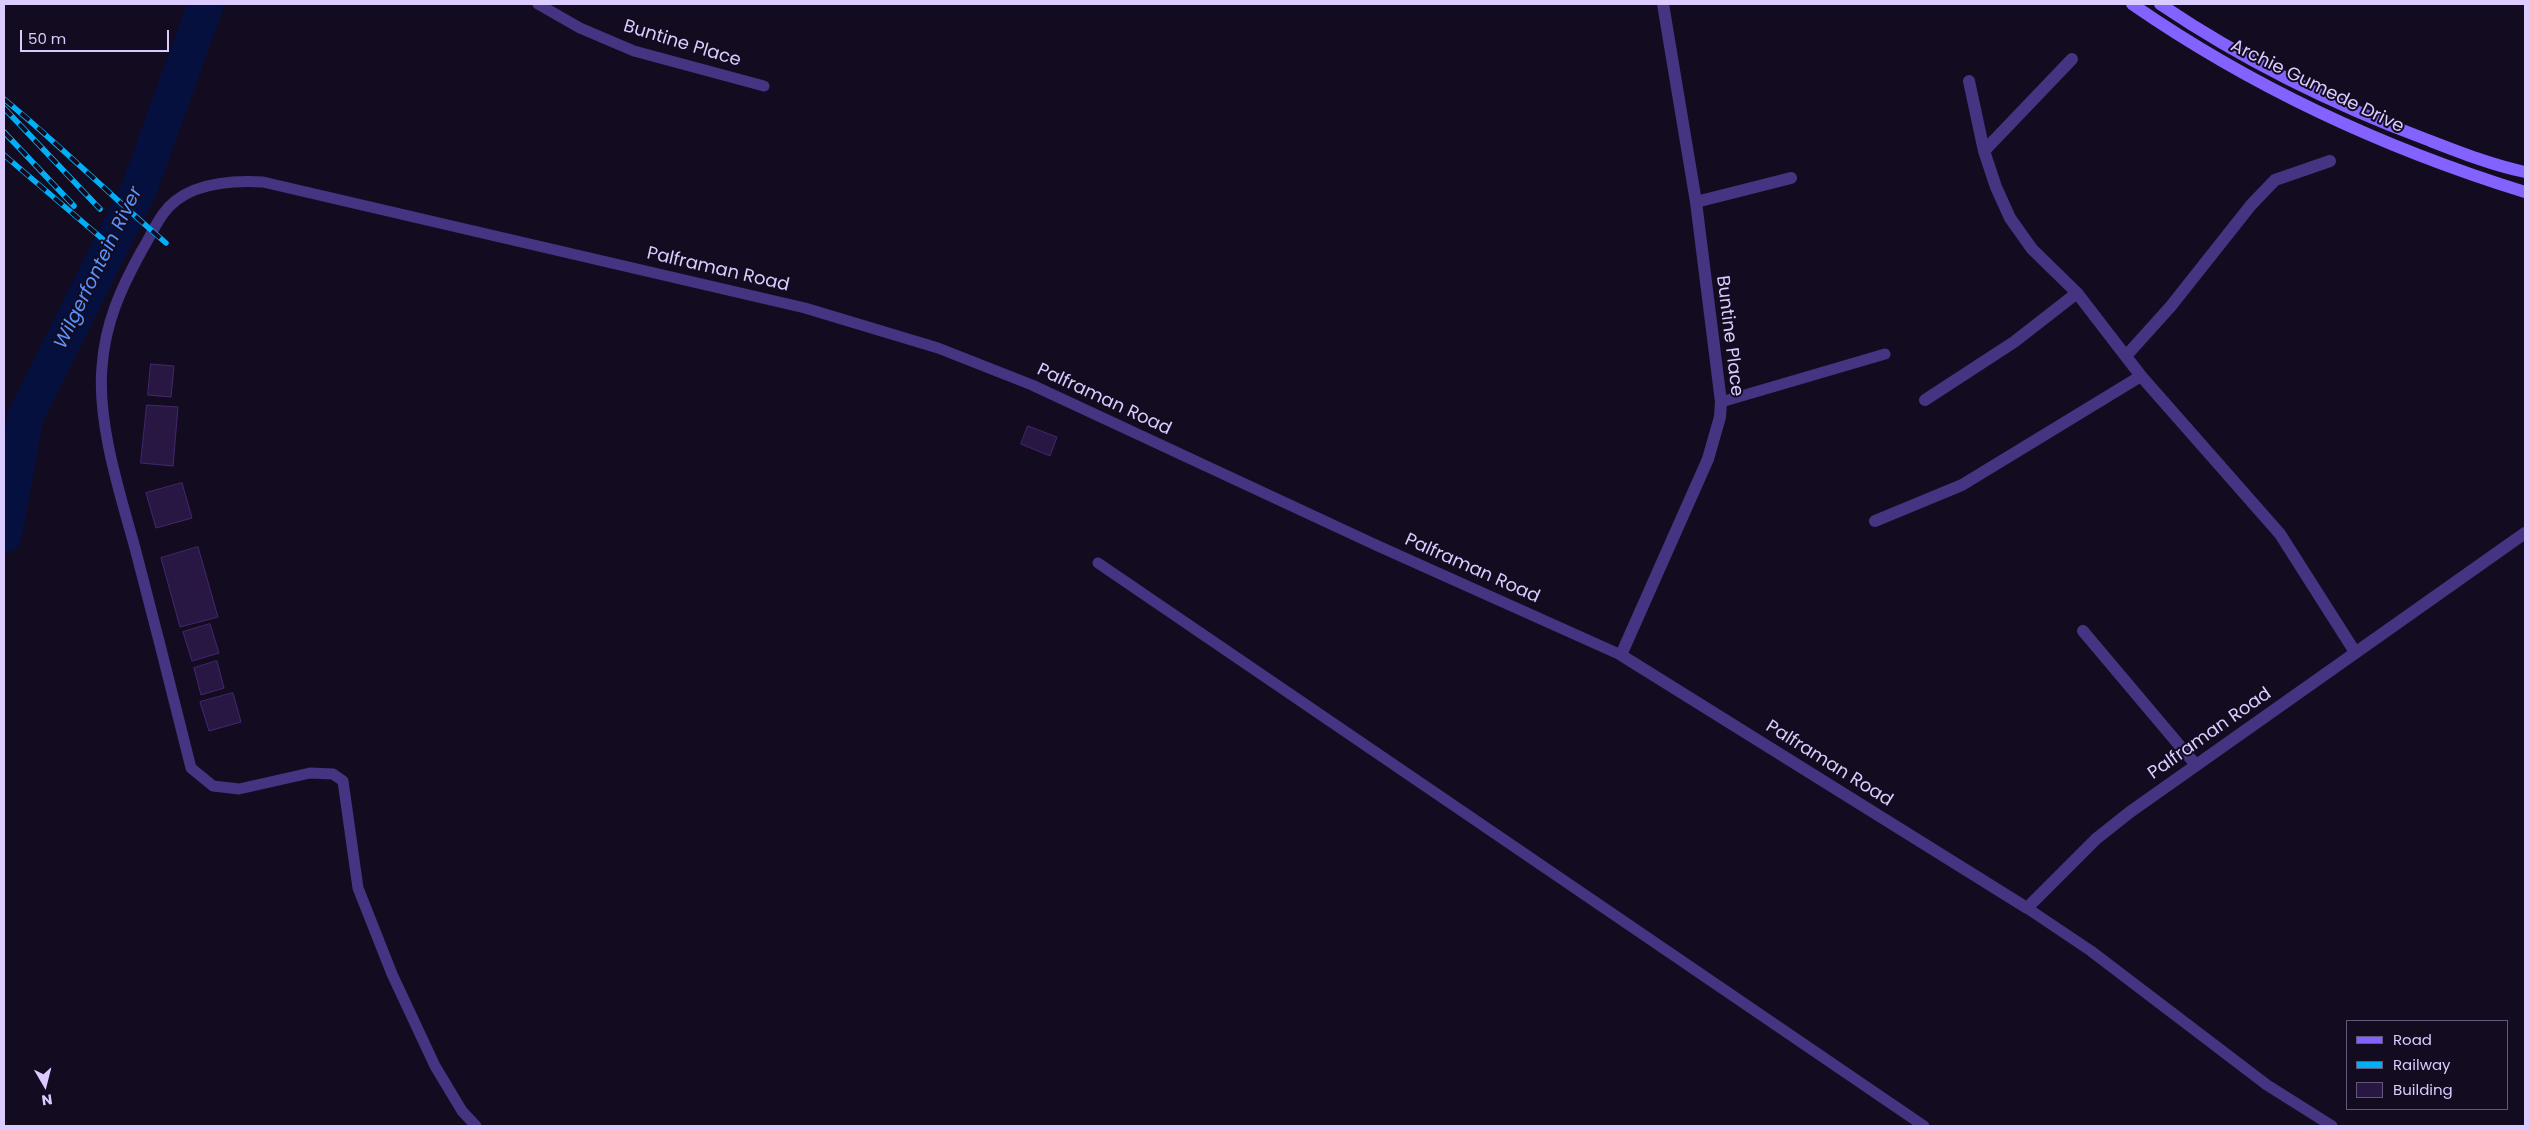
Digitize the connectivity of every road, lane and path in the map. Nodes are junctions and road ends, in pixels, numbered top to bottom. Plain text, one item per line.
1 (538, 4) edge
2 (1663, 4) edge
3 (2132, 4) edge
4 (2160, 4) edge
5 (2072, 59) dead end
6 (1969, 81) dead end
7 (764, 86) dead end
8 (1984, 151) junction
9 (2330, 160) dead end
10 (2525, 172) edge
11 (1791, 178) dead end
12 (2525, 192) edge
13 (1696, 202) junction
14 (2077, 293) junction
15 (1885, 354) dead end
16 (2126, 356) junction
17 (2141, 376) junction
18 (1925, 400) dead end
19 (1721, 402) junction
20 (1876, 521) dead end
21 (2525, 533) edge
22 (1098, 563) dead end
23 (2083, 631) dead end
24 (2355, 652) junction
25 (1622, 655) junction
26 (2196, 765) junction
27 (2027, 908) junction
28 (476, 1126) edge
29 (1924, 1126) edge
30 (2332, 1126) edge

1 - 7 lane, Buntine Place
2 - 13 street, Buntine Place
3 - 12 main road, Archie Gumede Drive
4 - 10 main road, Archie Gumede Drive
5 - 8 street
6 - 8 street
8 - 14 street
9 - 16 street
11 - 13 street
13 - 19 street, Buntine Place
14 - 16 street
14 - 18 street
15 - 19 lane
16 - 17 street
17 - 20 street
17 - 24 street
19 - 25 street, Buntine Place
21 - 24 street, Palframan Road
22 - 29 lane
23 - 26 street
24 - 26 street, Palframan Road
25 - 27 street, Palframan Road
25 - 28 lane, Palframan Road
26 - 27 street, Palframan Road
27 - 30 lane

